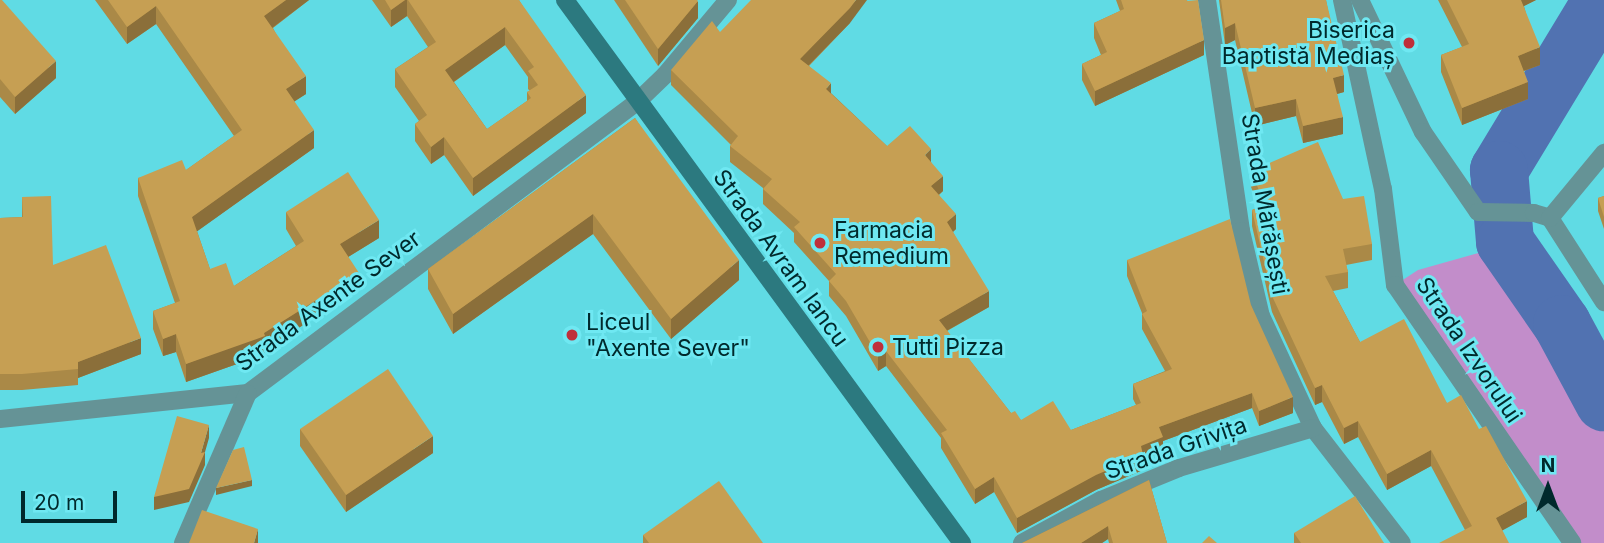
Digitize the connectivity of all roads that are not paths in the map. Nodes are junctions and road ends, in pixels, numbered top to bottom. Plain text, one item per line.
1 (565, 0) edge
2 (728, 0) edge
3 (1207, 0) edge
4 (1342, 0) edge
5 (1360, 0) edge
6 (637, 102) junction
7 (1604, 153) edge
8 (1542, 216) junction
9 (1604, 302) edge
10 (248, 393) junction
11 (0, 419) edge
12 (1313, 428) junction
13 (183, 543) edge
14 (962, 543) edge
15 (1022, 543) edge
16 (1402, 543) edge
17 (1572, 543) edge

1 - 6 main road, Strada Avram Iancu
2 - 6 street, Strada Axente Sever
3 - 12 street, Strada Mărășești
4 - 17 street, Strada Izvorului
5 - 8 street
6 - 10 street, Strada Axente Sever
6 - 14 main road, Strada Avram Iancu
7 - 8 street
8 - 9 street
10 - 11 street, Strada Axente Sever
10 - 13 street
12 - 15 street, Strada Grivița
12 - 16 street, Strada Mărășești

